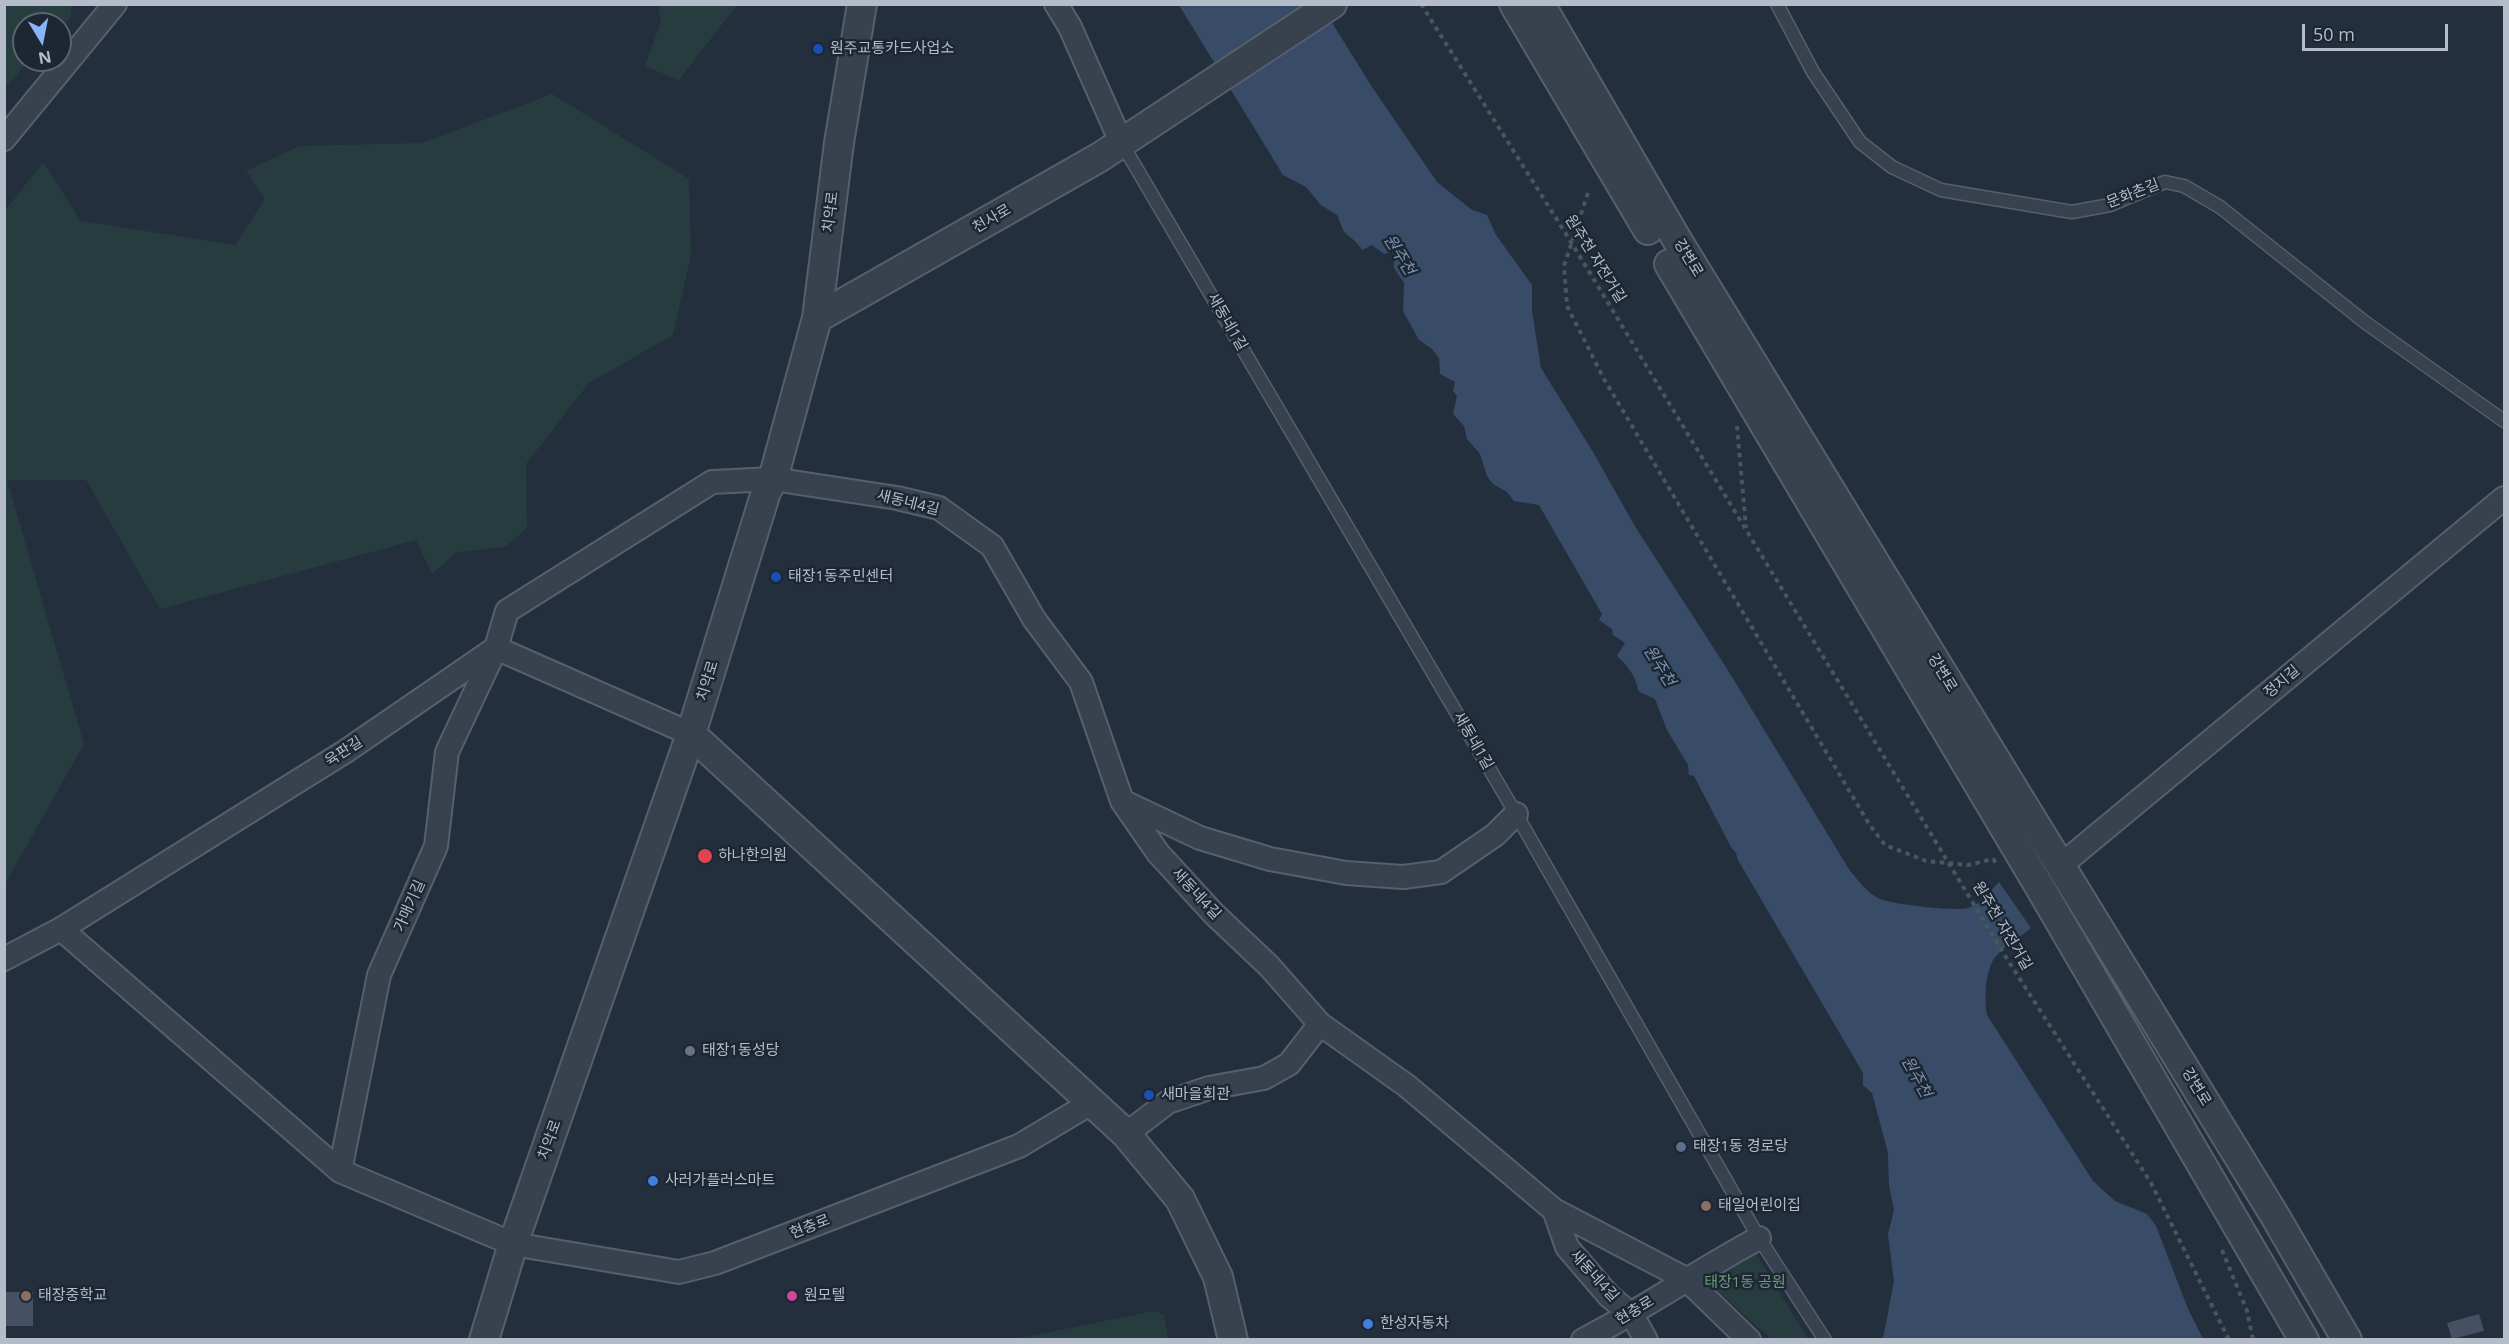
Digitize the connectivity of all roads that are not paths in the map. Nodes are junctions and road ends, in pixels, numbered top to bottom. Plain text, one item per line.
1 (115, 4) edge
2 (862, 4) edge
3 (1056, 4) edge
4 (1332, 4) edge
5 (1514, 4) edge
6 (1539, 4) edge
7 (1777, 4) edge
8 (4, 139) edge
9 (1121, 142) junction
10 (817, 318) junction
11 (2505, 421) edge
12 (773, 479) junction
13 (2505, 498) edge
14 (496, 648) junction
15 (691, 734) junction
16 (1122, 801) junction
17 (1516, 814) junction
18 (2060, 866) junction
19 (2038, 884) junction
20 (61, 929) junction
21 (4, 959) edge
22 (1320, 1024) junction
23 (1090, 1103) junction
24 (1126, 1134) junction
25 (340, 1171) junction
26 (1554, 1210) junction
27 (1759, 1238) junction
28 (513, 1244) junction
29 (1686, 1279) junction
30 (1632, 1315) junction
31 (484, 1340) edge
32 (1233, 1340) edge
33 (1583, 1340) edge
34 (1646, 1340) edge
35 (1749, 1340) edge
36 (1825, 1340) edge
37 (2304, 1340) edge
38 (2347, 1340) edge

1 - 8 street
2 - 10 street, 치악로
3 - 9 street
4 - 9 street, 천사로
5 - 19 street, 강변로
6 - 18 street, 강변로
7 - 11 lane, 문화촌길
9 - 10 street, 천사로
9 - 17 lane, 새동네1길
10 - 12 street, 치악로
12 - 14 street, 새동네4길
12 - 15 street, 치악로
12 - 16 street, 새동네4길
13 - 18 street, 정지길
14 - 15 street
14 - 20 street, 육판길
14 - 25 street, 가매기길
15 - 23 street
15 - 28 street, 치악로
16 - 17 street
16 - 22 street, 새동네4길
17 - 27 lane, 새동네1길
18 - 19 street
18 - 38 street, 강변로
19 - 37 street, 강변로
20 - 21 street, 육판길
20 - 25 street
22 - 24 street
22 - 26 street, 새동네4길
23 - 24 street
23 - 28 street, 현충로
24 - 32 street
25 - 28 street
26 - 29 street
26 - 30 street, 새동네4길
27 - 29 street, 현충로
27 - 36 lane, 새동네1길
28 - 31 street, 치악로
29 - 30 street, 현충로
29 - 35 street
30 - 33 street, 현충로
30 - 34 street, 새동네4길

